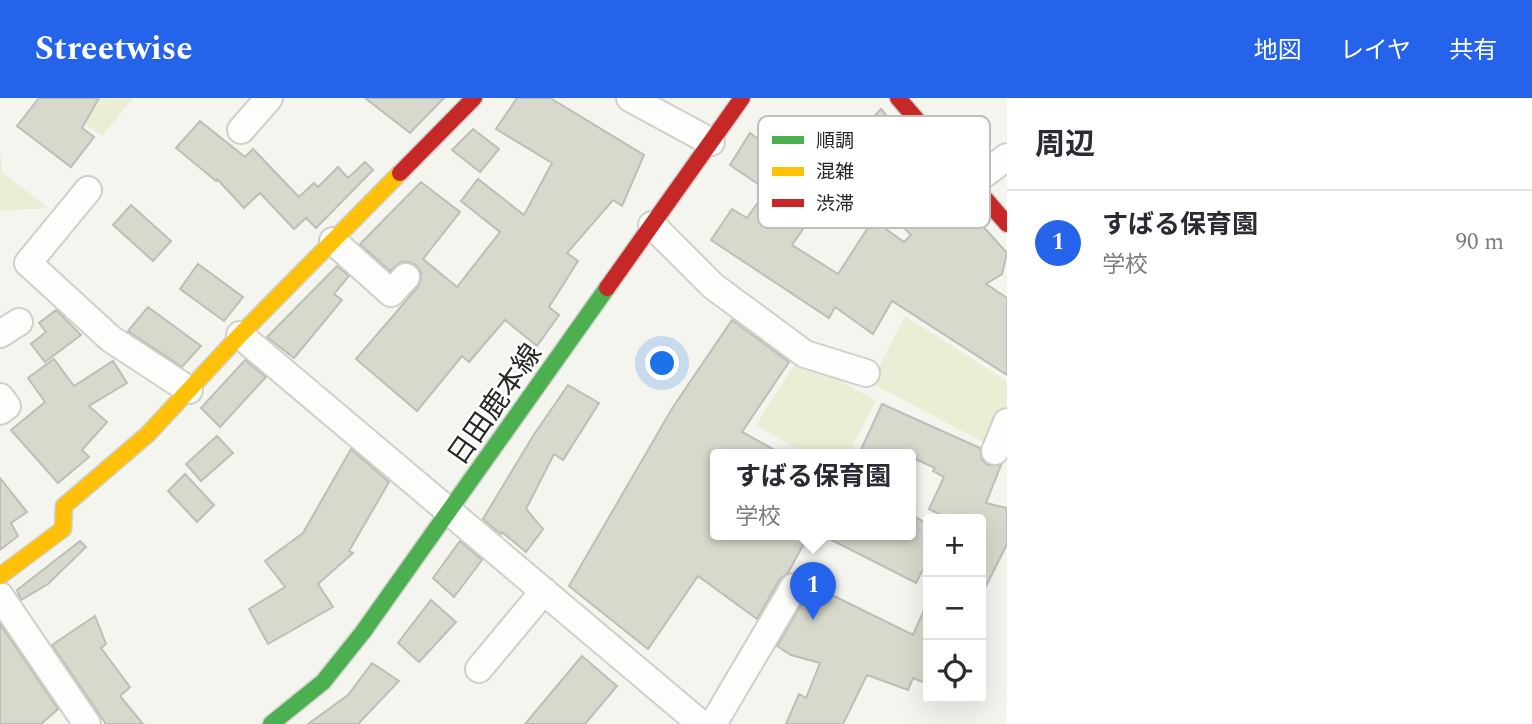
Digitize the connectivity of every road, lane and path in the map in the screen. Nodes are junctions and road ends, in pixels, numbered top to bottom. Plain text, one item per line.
1 (269, 98) edge
2 (474, 98) edge
3 (630, 98) edge
4 (742, 98) edge
5 (898, 98) edge
6 (914, 116) edge
7 (241, 130) dead end
8 (711, 142) junction
9 (1007, 157) edge
10 (990, 170) edge
11 (88, 190) dead end
12 (990, 204) edge
13 (1007, 224) edge
14 (652, 225) junction
15 (333, 241) junction
16 (406, 277) dead end
17 (240, 335) junction
18 (866, 373) dead end
19 (189, 390) junction
20 (0, 397) edge
21 (0, 411) edge
22 (1007, 422) edge
23 (995, 451) dead end
24 (450, 511) junction
25 (0, 576) edge
26 (794, 587) dead end
27 (544, 591) junction
28 (0, 596) edge
29 (479, 668) dead end
30 (87, 724) edge
31 (271, 724) edge
32 (701, 724) edge
33 (713, 724) edge

1 - 7 street
2 - 15 street
3 - 8 street
4 - 8 street, 日田鹿本線
5 - 6 street
8 - 14 street, 日田鹿本線
9 - 10 street
11 - 19 street
12 - 13 street
14 - 18 street
14 - 24 street, 日田鹿本線
15 - 16 street
15 - 17 street
17 - 19 street
17 - 24 street
19 - 25 street
20 - 21 street
22 - 23 street
24 - 27 street
24 - 31 street, 日田鹿本線
26 - 33 street
27 - 29 street
27 - 32 street
28 - 30 street

